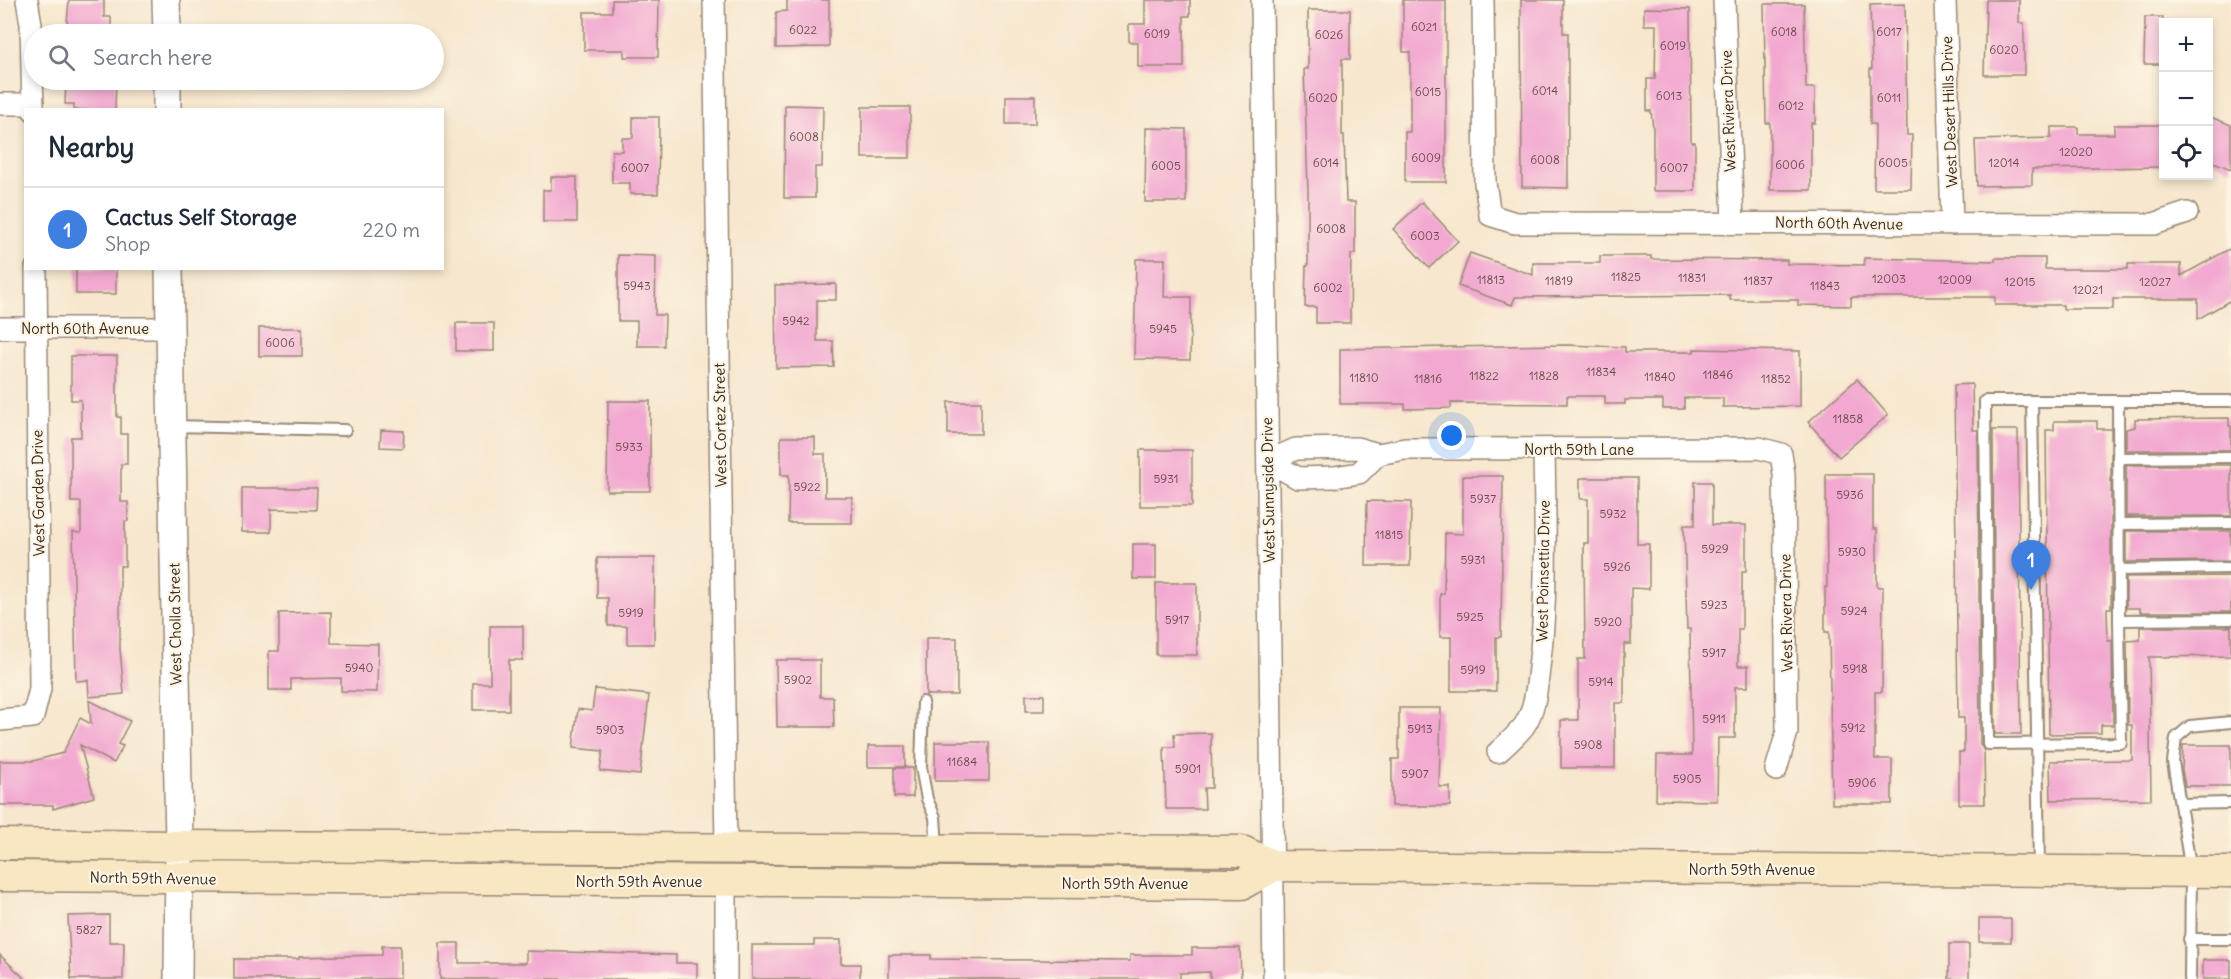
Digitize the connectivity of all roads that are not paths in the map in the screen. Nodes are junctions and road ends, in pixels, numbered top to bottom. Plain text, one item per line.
1 (27, 0) edge
2 (166, 0) edge
3 (714, 0) edge
4 (1262, 0) edge
5 (1483, 0) edge
6 (1724, 0) edge
7 (1945, 0) edge
8 (31, 24) edge
9 (167, 24) edge
10 (33, 90) edge
11 (167, 90) edge
12 (0, 104) edge
13 (33, 107) edge
14 (167, 108) edge
15 (2187, 213) dead end
16 (1733, 222) junction
17 (1952, 224) junction
18 (36, 270) edge
19 (169, 270) edge
20 (0, 328) edge
21 (36, 328) junction
22 (170, 328) junction
23 (2032, 401) junction
24 (2118, 401) junction
25 (2231, 401) edge
26 (171, 426) junction
27 (345, 430) dead end
28 (1544, 449) junction
29 (1781, 454) joint
30 (2231, 457) edge
31 (2118, 458) junction
32 (1268, 461) junction
33 (1344, 462) junction
34 (2231, 523) edge
35 (2119, 524) junction
36 (2231, 568) edge
37 (2119, 570) junction
38 (2231, 619) edge
39 (2119, 620) junction
40 (923, 702) dead end
41 (0, 720) edge
42 (2231, 722) edge
43 (2036, 743) junction
44 (1498, 752) dead end
45 (1776, 770) dead end
46 (2231, 803) edge
47 (2180, 804) junction
48 (0, 844) edge
49 (178, 846) junction
50 (726, 849) junction
51 (938, 850) junction
52 (1274, 866) junction
53 (2039, 870) junction
54 (2191, 871) junction
55 (2231, 872) edge
56 (0, 876) edge
57 (178, 879) junction
58 (726, 881) junction
59 (2189, 939) junction
60 (2231, 939) edge
61 (178, 979) edge
62 (726, 979) edge
63 (1274, 979) edge
64 (2190, 979) edge

1 - 8 street
2 - 9 street
3 - 50 street, West Cortez Street
4 - 32 street, West Sunnyside Drive
5 - 16 street, North 60th Avenue
6 - 16 street, West Riviera Drive
7 - 17 street, West Desert Hills Drive
10 - 13 street
11 - 14 street
12 - 13 street
15 - 17 street, North 60th Avenue
16 - 17 street, North 60th Avenue
18 - 21 street, West Garden Drive
19 - 22 street, West Cholla Street
20 - 21 street, North 60th Avenue
21 - 22 street, North 60th Avenue
21 - 41 street, West Garden Drive
22 - 26 street, West Cholla Street
23 - 24 lane
23 - 43 lane
23 - 43 lane
24 - 25 lane
24 - 31 lane
26 - 27 lane
26 - 49 street, West Cholla Street
28 - 29 street, North 59th Lane
28 - 33 street, North 59th Lane
28 - 44 street, West Poinsettia Drive
29 - 45 street, West Rivera Drive
30 - 31 lane
31 - 35 lane
32 - 33 street, North 59th Lane
32 - 33 street, North 59th Lane
32 - 52 street, West Sunnyside Drive
34 - 35 lane
35 - 37 lane
36 - 37 lane
37 - 39 lane
38 - 39 lane
39 - 43 lane
40 - 51 lane
42 - 47 lane
43 - 53 lane
46 - 47 lane
47 - 54 lane
48 - 49 main road, North 59th Avenue
49 - 50 main road, North 59th Avenue
49 - 57 street, West Cholla Street
50 - 51 main road, North 59th Avenue
51 - 52 main road, North 59th Avenue
52 - 53 main road, North 59th Avenue
52 - 58 main road, North 59th Avenue
52 - 63 street, West Sunnyside Drive
53 - 54 main road, North 59th Avenue
54 - 55 main road, North 59th Avenue
54 - 59 lane
56 - 57 main road, North 59th Avenue
57 - 58 main road, North 59th Avenue
57 - 61 street, West Cholla Street
58 - 62 street
59 - 60 lane
59 - 64 lane

